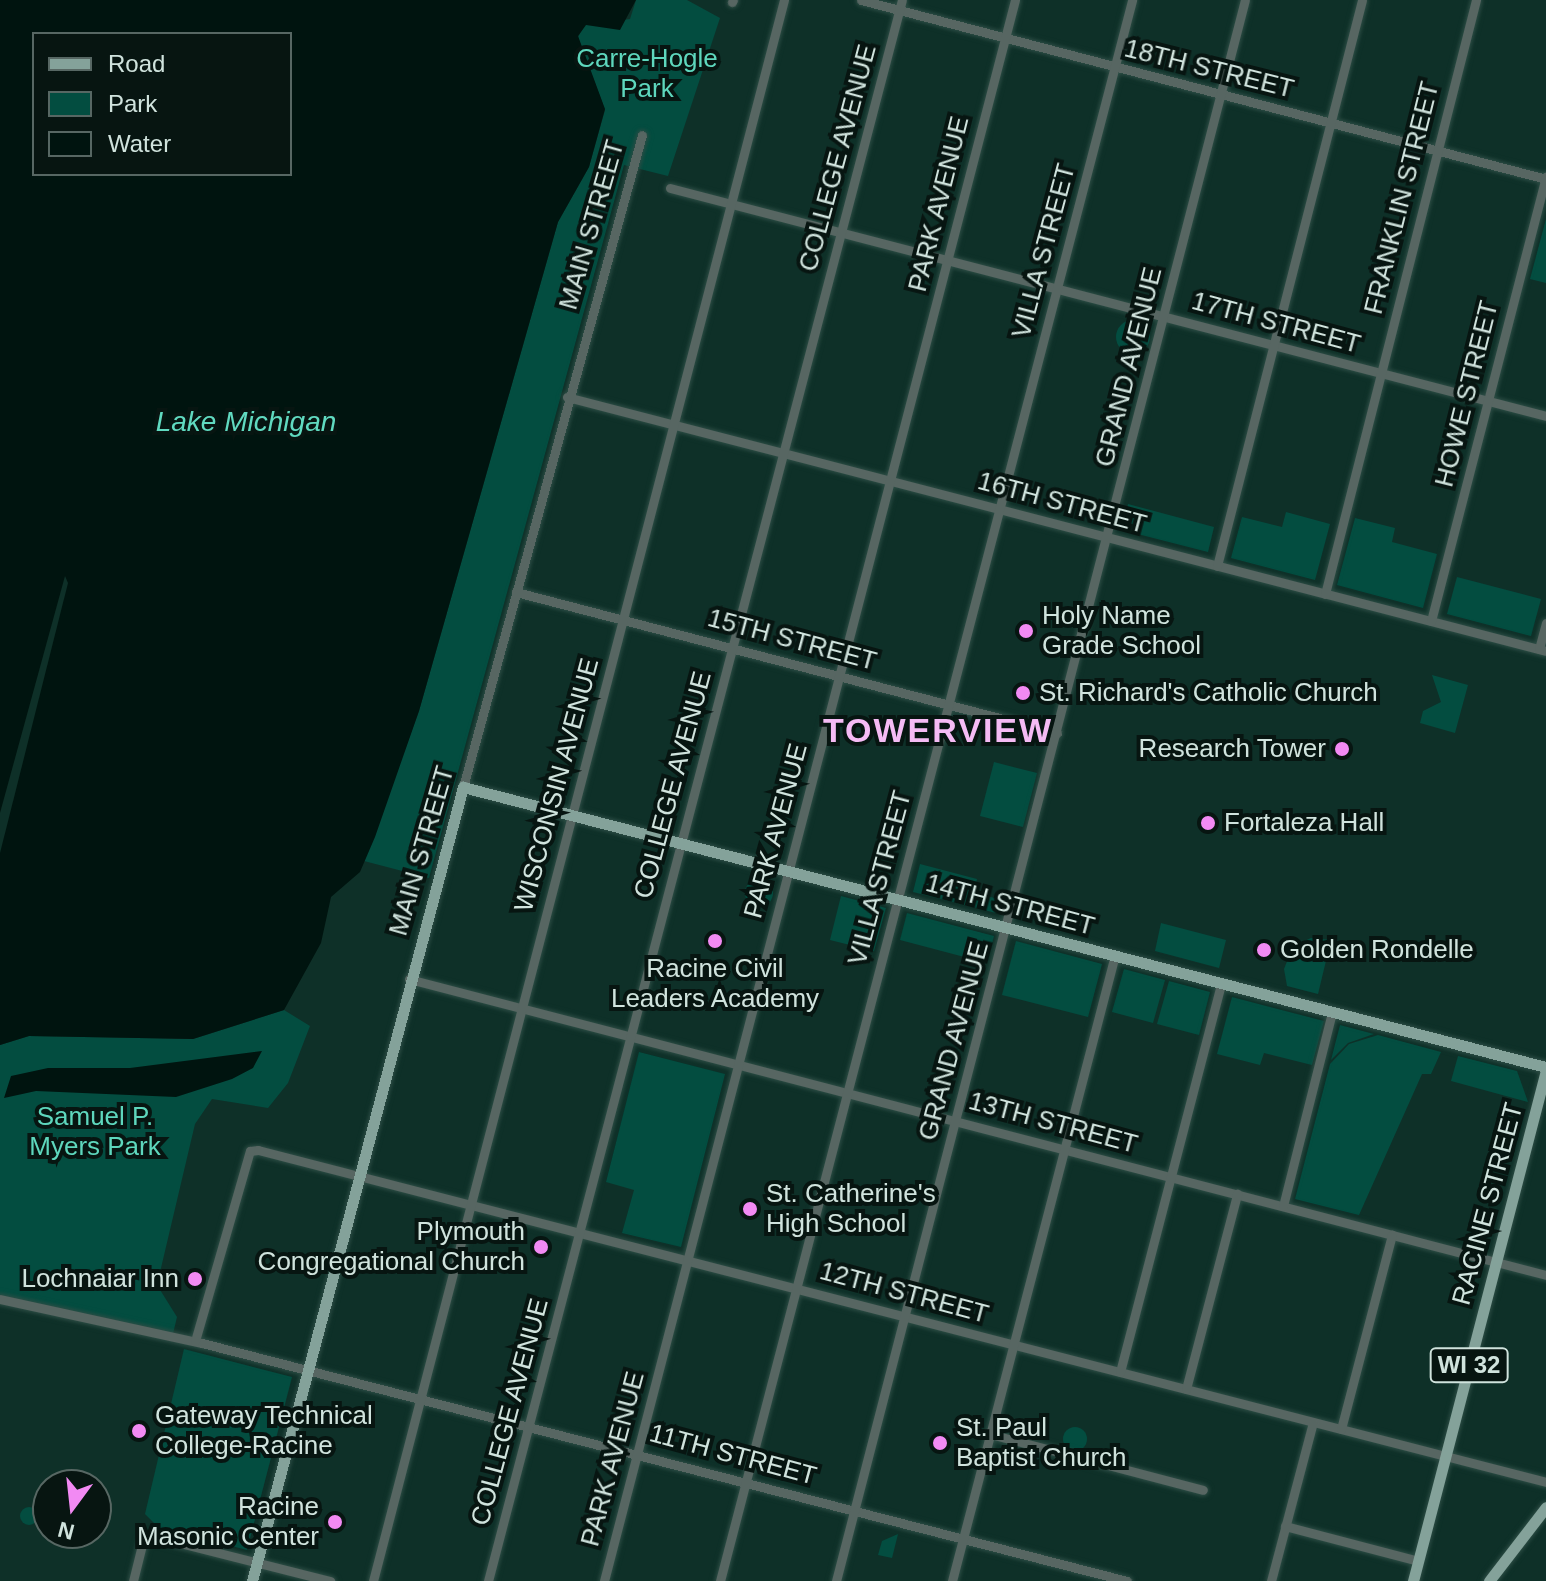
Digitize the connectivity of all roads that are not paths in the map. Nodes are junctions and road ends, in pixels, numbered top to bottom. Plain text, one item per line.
1 (784, 0) edge
2 (861, 0) edge
3 (1015, 0) edge
4 (1132, 0) edge
5 (1245, 0) edge
6 (1362, 0) edge
7 (1476, 0) edge
8 (901, 5) edge
9 (1005, 38) junction
10 (1115, 68) junction
11 (1222, 94) junction
12 (1332, 124) junction
13 (642, 135) dead end
14 (1437, 151) junction
15 (1546, 178) edge
16 (670, 188) dead end
17 (731, 204) junction
18 (842, 233) junction
19 (948, 260) junction
20 (1058, 290) junction
21 (1164, 317) junction
22 (1274, 346) junction
23 (1380, 373) junction
24 (567, 397) junction
25 (1488, 401) junction
26 (1546, 416) edge
27 (673, 424) junction
28 (785, 453) junction
29 (890, 481) junction
30 (1000, 510) junction
31 (1108, 538) junction
32 (1217, 566) junction
33 (516, 592) junction
34 (1325, 594) junction
35 (623, 619) junction
36 (1431, 621) junction
37 (1546, 623) edge
38 (731, 647) junction
39 (1543, 650) edge
40 (840, 675) junction
41 (948, 703) junction
42 (1057, 733) junction
43 (463, 787) junction
44 (572, 813) junction
45 (681, 842) junction
46 (789, 870) junction
47 (898, 898) junction
48 (1006, 926) junction
49 (1115, 955) junction
50 (409, 979) junction
51 (1221, 983) junction
52 (521, 1008) junction
53 (1332, 1012) junction
54 (631, 1038) junction
55 (739, 1065) junction
56 (1546, 1068) edge
57 (847, 1093) junction
58 (956, 1121) junction
59 (1064, 1149) junction
60 (358, 1175) junction
61 (1172, 1177) junction
62 (1237, 1194) junction
63 (471, 1203) junction
64 (1283, 1206) junction
65 (579, 1231) junction
66 (1392, 1235) junction
67 (688, 1259) junction
68 (1496, 1262) junction
69 (1546, 1275) edge
70 (796, 1288) junction
71 (0, 1299) edge
72 (905, 1316) junction
73 (195, 1341) junction
74 (1014, 1344) junction
75 (307, 1370) junction
76 (1120, 1372) junction
77 (1186, 1389) junction
78 (420, 1398) junction
79 (1313, 1422) junction
80 (529, 1426) junction
81 (1341, 1429) junction
82 (990, 1434) junction
83 (638, 1452) junction
84 (1446, 1457) junction
85 (746, 1481) junction
86 (1546, 1482) edge
87 (1203, 1490) dead end
88 (1546, 1507) edge
89 (855, 1509) junction
90 (1285, 1526) junction
91 (963, 1538) junction
92 (1418, 1561) junction
93 (257, 1564) junction
94 (133, 1581) edge
95 (252, 1581) edge
96 (330, 1581) edge
97 (373, 1581) edge
98 (488, 1581) edge
99 (604, 1581) edge
100 (720, 1581) edge
101 (836, 1581) edge
102 (952, 1581) edge
103 (1127, 1581) edge
104 (1271, 1581) edge
105 (1413, 1581) edge
106 (1489, 1581) edge

1 - 17 street, WISCONSIN AVENUE
2 - 8 street, 18TH STREET
3 - 9 street, PARK AVENUE
4 - 10 street, VILLA STREET
5 - 11 street, GRAND AVENUE
6 - 12 street
7 - 14 street, FRANKLIN STREET
8 - 9 street, 18TH STREET
8 - 18 street, COLLEGE AVENUE
9 - 10 street, 18TH STREET
9 - 19 street, PARK AVENUE
10 - 11 street, 18TH STREET
10 - 20 street, VILLA STREET
11 - 12 street, 18TH STREET
11 - 21 street, GRAND AVENUE
12 - 14 street, 18TH STREET
12 - 22 street
13 - 24 street, MAIN STREET
14 - 15 street, 18TH STREET
14 - 23 street, FRANKLIN STREET
15 - 25 street, HOWE STREET
16 - 17 street, 17TH STREET
17 - 18 street, 17TH STREET
17 - 27 street, WISCONSIN AVENUE
18 - 19 street, 17TH STREET
18 - 28 street, COLLEGE AVENUE
19 - 20 street, 17TH STREET
19 - 29 street, PARK AVENUE
20 - 21 street, 17TH STREET
20 - 30 street, VILLA STREET
21 - 22 street, 17TH STREET
21 - 31 street, GRAND AVENUE
22 - 23 street, 17TH STREET
22 - 32 street
23 - 25 street, 17TH STREET
23 - 34 street, FRANKLIN STREET
24 - 27 street, 16TH STREET
24 - 33 street, MAIN STREET
25 - 26 street, 17TH STREET
25 - 36 street, HOWE STREET
27 - 28 street, 16TH STREET
27 - 35 street, WISCONSIN AVENUE
28 - 29 street, 16TH STREET
28 - 38 street, COLLEGE AVENUE
29 - 30 street, 16TH STREET
29 - 40 street, PARK AVENUE
30 - 31 street, 16TH STREET
30 - 41 street, VILLA STREET
31 - 32 street, 16TH STREET
31 - 42 street, GRAND AVENUE
32 - 34 street, 16TH STREET
33 - 35 street, 15TH STREET
33 - 43 street, MAIN STREET
34 - 36 street, 16TH STREET
35 - 38 street, 15TH STREET
35 - 44 street, WISCONSIN AVENUE
36 - 39 street, 16TH STREET
37 - 39 street
38 - 40 street, 15TH STREET
38 - 45 street, COLLEGE AVENUE
40 - 41 street, 15TH STREET
40 - 46 street, PARK AVENUE
41 - 42 street, 15TH STREET
41 - 47 street, VILLA STREET
42 - 48 street, GRAND AVENUE
43 - 44 main road, 14TH STREET
43 - 50 main road, MAIN STREET
44 - 45 main road, 14TH STREET
44 - 52 street, WISCONSIN AVENUE
45 - 46 main road, 14TH STREET
45 - 54 street, COLLEGE AVENUE
46 - 47 main road, 14TH STREET
46 - 55 street, PARK AVENUE
47 - 48 main road, 14TH STREET
47 - 57 street, VILLA STREET
48 - 49 main road, 14TH STREET
48 - 58 street, GRAND AVENUE
49 - 51 main road, 14TH STREET
49 - 59 street
50 - 52 street, 13TH STREET
50 - 60 main road, MAIN STREET
51 - 53 main road, 14TH STREET
51 - 61 street
52 - 54 street, 13TH STREET
52 - 63 street, WISCONSIN AVENUE
53 - 56 main road, 14TH STREET
53 - 64 street
54 - 55 street, 13TH STREET
54 - 65 street, COLLEGE AVENUE
55 - 57 street, 13TH STREET
55 - 67 street, PARK AVENUE
56 - 68 main road, RACINE STREET / WI 32
57 - 58 street, 13TH STREET
57 - 70 street, VILLA STREET
58 - 59 street, 13TH STREET
58 - 72 street, GRAND AVENUE
59 - 61 street, 13TH STREET
59 - 74 street
60 - 63 street, 12TH STREET
60 - 73 street, 12TH STREET
60 - 75 main road, MAIN STREET
61 - 62 street, 13TH STREET
61 - 76 street
62 - 64 street, 13TH STREET
62 - 77 street
63 - 65 street, 12TH STREET
63 - 78 street, WISCONSIN AVENUE
64 - 66 street, 13TH STREET
65 - 67 street, 12TH STREET
65 - 80 street, COLLEGE AVENUE
66 - 68 street, 13TH STREET
66 - 81 street
67 - 70 street, 12TH STREET
67 - 83 street, PARK AVENUE
68 - 69 street, 13TH STREET
68 - 84 main road, RACINE STREET / WI 32
70 - 72 street, 12TH STREET
70 - 85 street, VILLA STREET
71 - 73 street, 11TH STREET
72 - 74 street, 12TH STREET
72 - 89 street, GRAND AVENUE
73 - 75 street, 11TH STREET
74 - 76 street, 12TH STREET
74 - 82 street
75 - 78 street, 11TH STREET
75 - 93 main road, MAIN STREET
76 - 77 street, 12TH STREET
77 - 79 street, 12TH STREET
78 - 80 street, 11TH STREET
78 - 97 street, WISCONSIN AVENUE
79 - 81 street, 12TH STREET
79 - 90 street
80 - 83 street, 11TH STREET
80 - 98 street, COLLEGE AVENUE
81 - 84 street, 12TH STREET
82 - 87 street
82 - 91 street
83 - 85 street, 11TH STREET
83 - 99 street, PARK AVENUE
84 - 86 street, 12TH STREET
84 - 92 main road, RACINE STREET / WI 32
85 - 89 street, 11TH STREET
85 - 100 street, VILLA STREET
88 - 106 main road
89 - 91 street, 11TH STREET
89 - 101 street, GRAND AVENUE
90 - 92 street
90 - 104 street
91 - 102 street
91 - 103 street, 11TH STREET
92 - 105 main road, RACINE STREET / WI 32
93 - 94 street
93 - 95 main road, MAIN STREET
93 - 96 street

